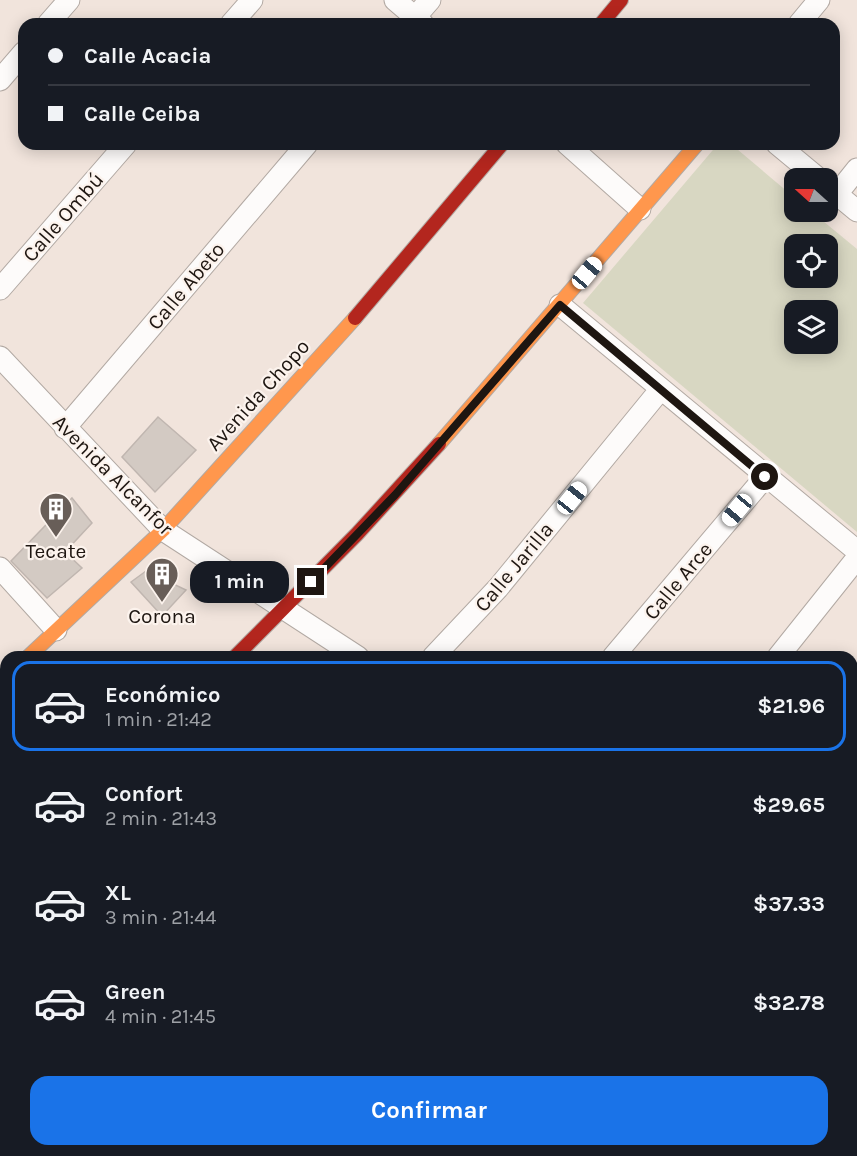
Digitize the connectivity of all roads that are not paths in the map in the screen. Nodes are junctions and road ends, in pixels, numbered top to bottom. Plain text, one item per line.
1 (69, 0) edge
2 (252, 0) edge
3 (395, 0) edge
4 (429, 0) edge
5 (621, 0) edge
6 (819, 0) edge
7 (53, 18) edge
8 (236, 18) edge
9 (412, 18) edge
10 (418, 18) edge
11 (606, 18) edge
12 (804, 18) edge
13 (18, 59) edge
14 (0, 80) edge
15 (121, 150) edge
16 (302, 150) edge
17 (497, 150) edge
18 (574, 150) edge
19 (692, 150) edge
20 (784, 150) edge
21 (806, 168) edge
22 (857, 169) edge
23 (838, 185) edge
24 (838, 195) edge
25 (640, 209) junction
26 (857, 211) edge
27 (0, 289) edge
28 (560, 305) junction
29 (0, 357) edge
30 (660, 390) junction
31 (65, 428) junction
32 (765, 477) junction
33 (163, 530) junction
34 (857, 550) edge
35 (857, 558) edge
36 (0, 568) edge
37 (284, 611) junction
38 (56, 630) junction
39 (34, 651) edge
40 (241, 651) edge
41 (348, 651) edge
42 (439, 651) edge
43 (618, 651) edge
44 (783, 651) edge

1 - 7 street
2 - 8 street
3 - 9 street
4 - 10 street
5 - 11 street
6 - 12 street
13 - 14 street
15 - 27 street, Calle Ombú
16 - 31 street, Calle Abeto
17 - 33 street, Avenida Chopo
18 - 25 street
19 - 25 street
20 - 21 street
22 - 23 street
24 - 26 street
25 - 28 street
28 - 30 street
28 - 37 street
29 - 31 street, Avenida Alcanfor
30 - 32 street
30 - 42 street, Calle Jarilla
31 - 33 street, Avenida Alcanfor
32 - 34 street
32 - 43 street, Calle Arce
33 - 37 street, Avenida Alcanfor
33 - 38 street, Avenida Chopo
35 - 44 street
36 - 38 street
37 - 40 street
37 - 41 street, Avenida Alcanfor
38 - 39 street, Avenida Chopo

